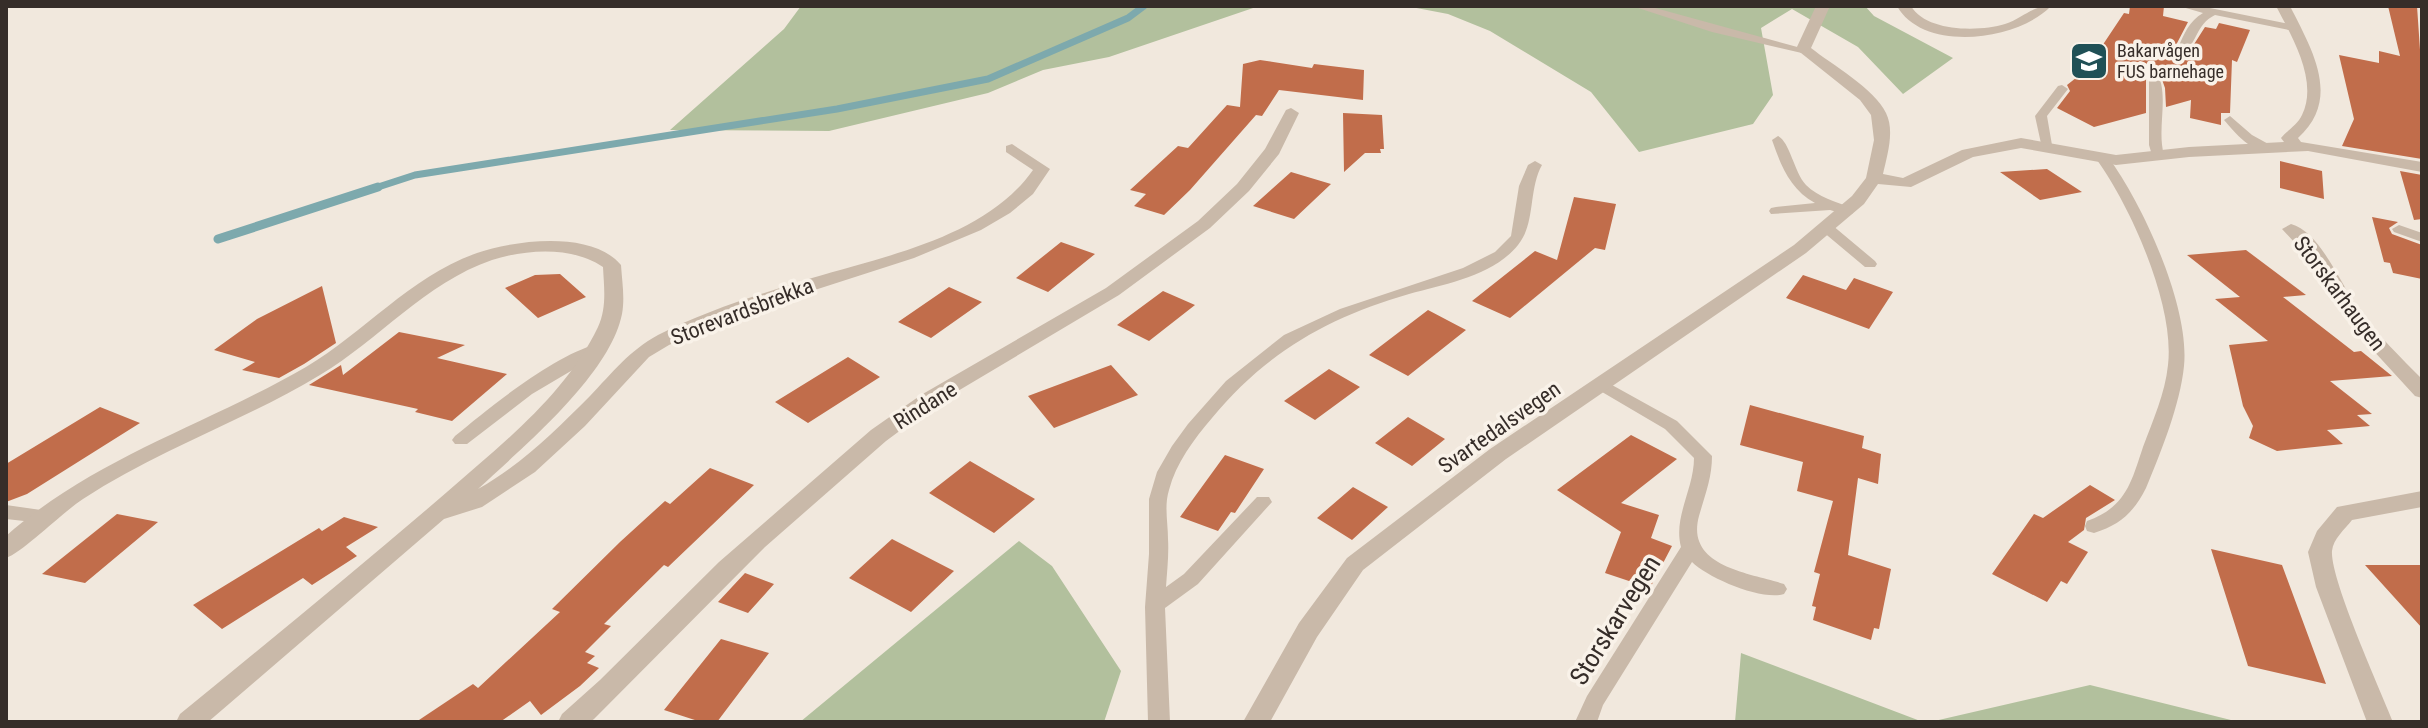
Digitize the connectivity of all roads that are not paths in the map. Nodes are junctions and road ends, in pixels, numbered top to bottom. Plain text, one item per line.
1 (1637, 6) edge
2 (1823, 6) edge
3 (1904, 6) edge
4 (2044, 6) edge
5 (2184, 6) edge
6 (2283, 6) edge
7 (2215, 12) junction
8 (2294, 28) junction
9 (2184, 48) dead end
10 (1806, 51) junction
11 (2139, 67) dead end
12 (2062, 89) dead end
13 (1291, 113) dead end
14 (2230, 120) dead end
15 (1778, 140) dead end
16 (2046, 145) junction
17 (2296, 146) junction
18 (1012, 149) dead end
19 (2267, 149) junction
20 (2158, 155) junction
21 (2103, 160) junction
22 (1535, 165) dead end
23 (2422, 167) edge
24 (1874, 178) junction
25 (1838, 208) junction
26 (1776, 211) dead end
27 (1827, 228) junction
28 (2291, 229) dead end
29 (2399, 229) dead end
30 (2422, 238) edge
31 (1870, 264) dead end
32 (597, 349) junction
33 (1603, 385) junction
34 (2422, 391) edge
35 (461, 440) dead end
36 (2422, 499) edge
37 (1263, 502) dead end
38 (6, 512) edge
39 (435, 515) junction
40 (42, 516) junction
41 (2094, 526) dead end
42 (1691, 547) junction
43 (6, 549) edge
44 (1777, 589) dead end
45 (1155, 605) junction
46 (189, 722) edge
47 (571, 722) edge
48 (1159, 722) edge
49 (1256, 722) edge
50 (1586, 722) edge
51 (2380, 722) edge

1 - 10 lane, Svartedalsvegen
2 - 10 street
3 - 4 street
5 - 7 lane
6 - 8 street
7 - 8 lane
7 - 9 lane
8 - 17 street
10 - 24 street, Svartedalsvegen
11 - 20 lane
12 - 16 lane
13 - 47 street, Rindane
14 - 19 lane
15 - 25 lane
16 - 21 street
16 - 24 street
17 - 19 street
17 - 23 street
18 - 39 street, Storevardsbrekka
19 - 20 street
20 - 21 street
21 - 41 lane
22 - 45 lane
24 - 25 street, Svartedalsvegen
25 - 26 lane
25 - 27 street, Svartedalsvegen
27 - 31 lane
27 - 33 street, Svartedalsvegen
28 - 34 street, Storskarhaugen
29 - 30 lane
32 - 35 lane
32 - 39 street, Storevardsbrekka
32 - 40 street, Storevardsbrekka
33 - 42 lane, Storskarvegen
33 - 49 street, Svartedalsvegen
36 - 51 street
37 - 45 lane
38 - 40 lane
39 - 46 street, Storevardsbrekka
40 - 43 street, Storevardsbrekka
42 - 44 lane, Storskarvegen
42 - 50 lane, Storskarvegen
45 - 48 lane

